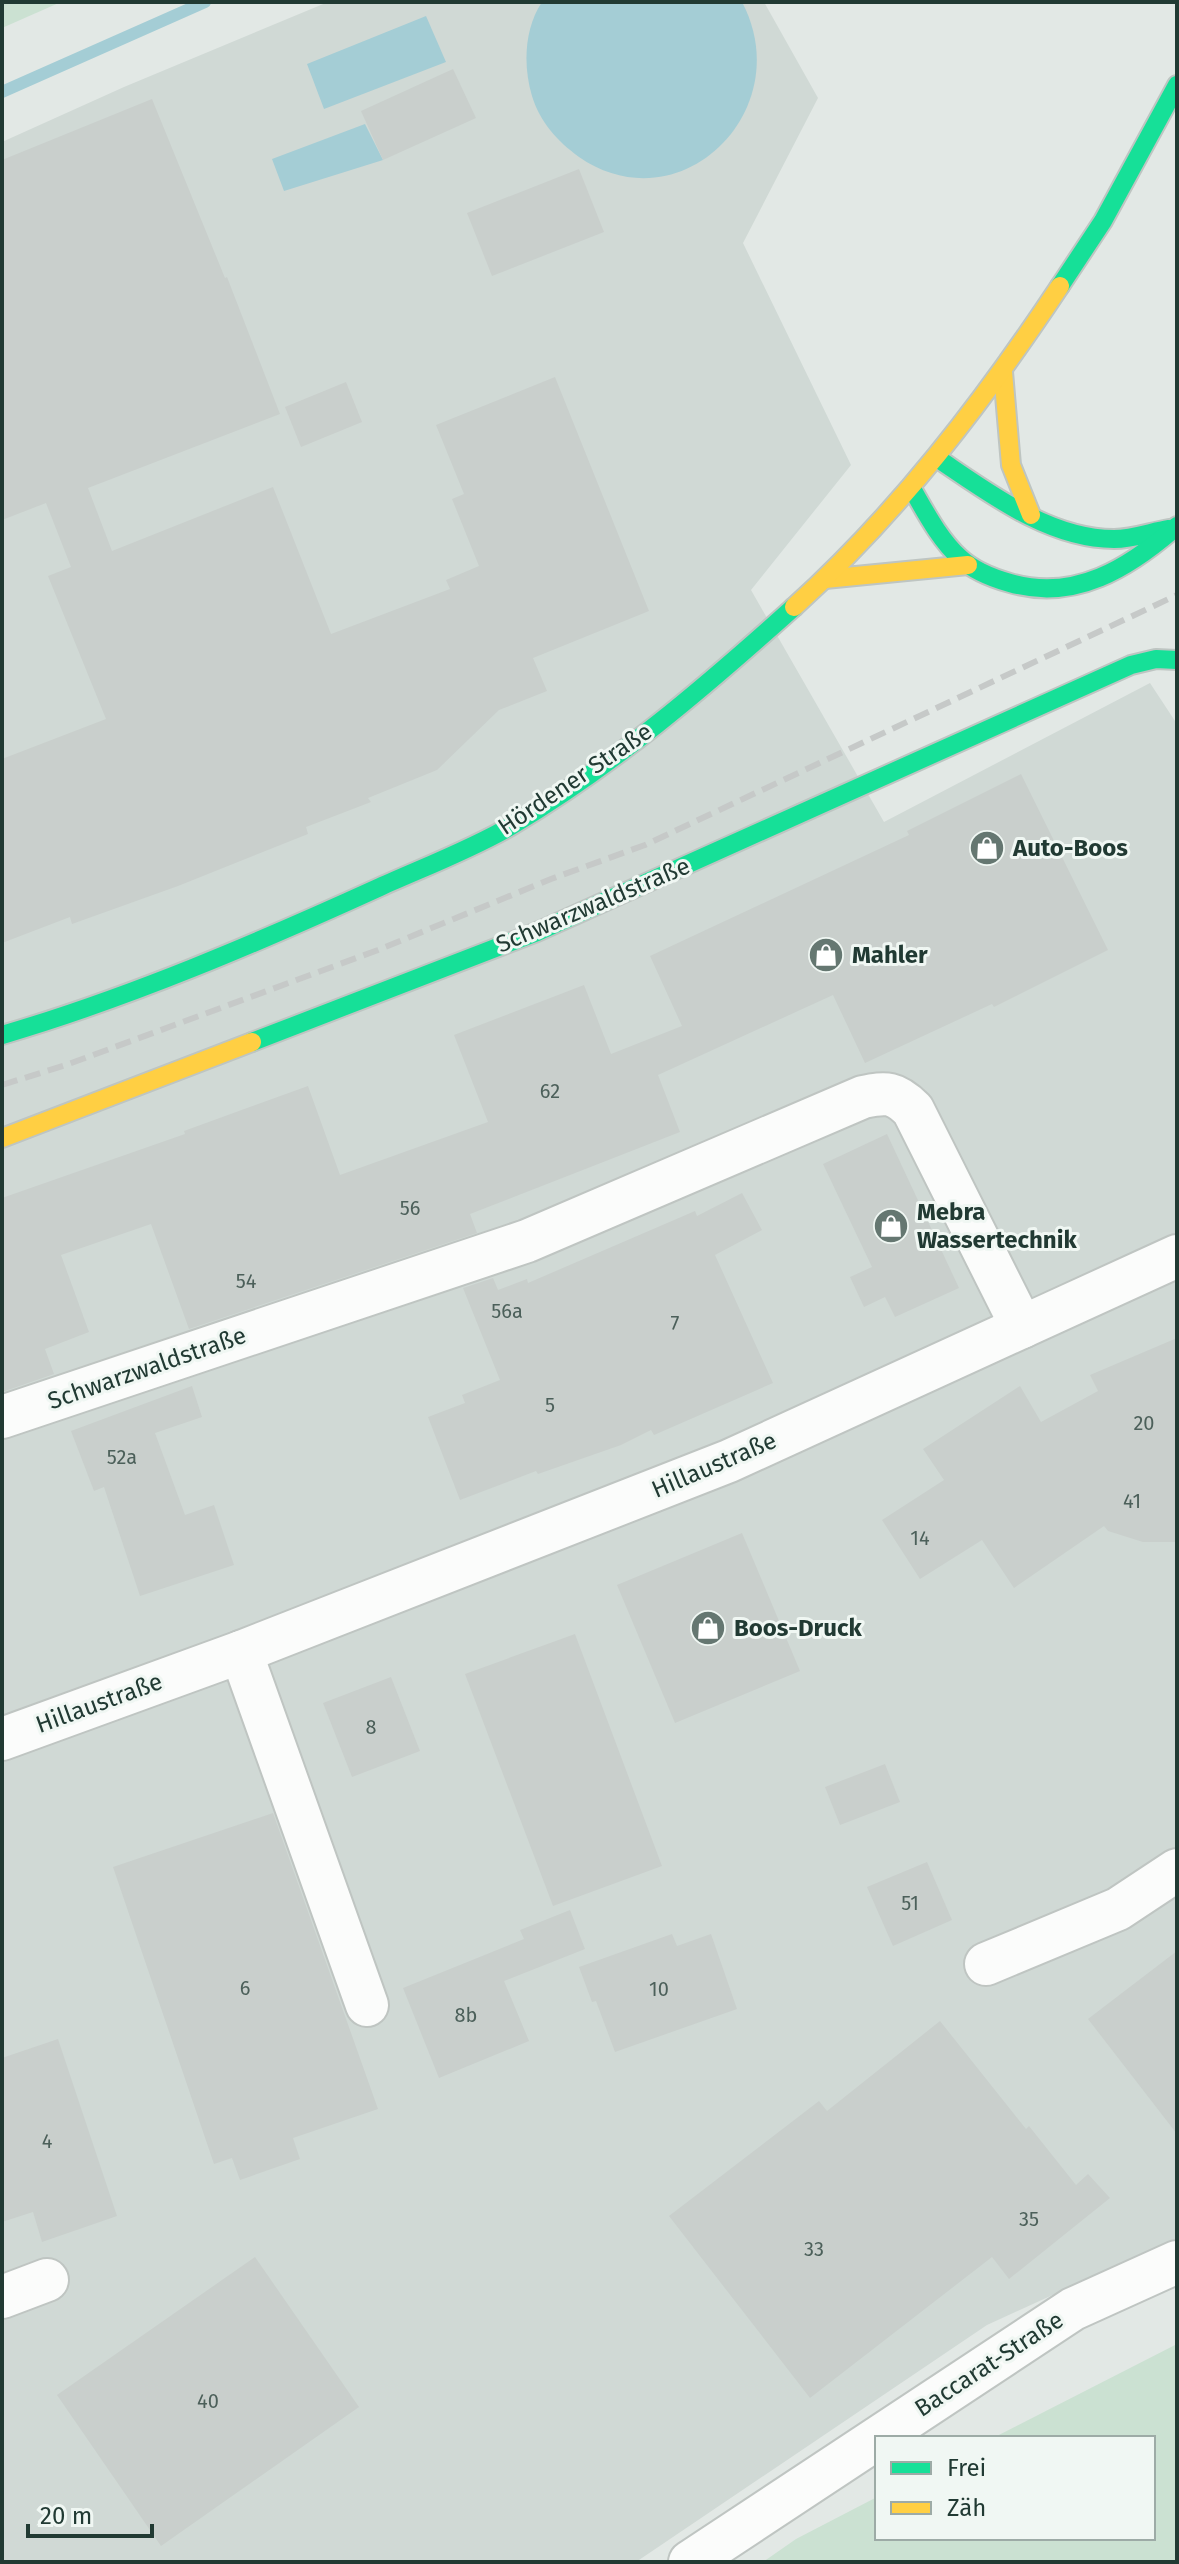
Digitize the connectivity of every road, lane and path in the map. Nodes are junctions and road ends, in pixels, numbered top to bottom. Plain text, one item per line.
1 (1177, 85) edge
2 (1003, 372) junction
3 (937, 458) junction
4 (911, 487) junction
5 (1031, 515) junction
6 (1176, 527) edge
7 (968, 565) junction
8 (825, 579) junction
9 (1177, 660) edge
10 (2, 1035) edge
11 (2, 1138) edge
12 (1177, 1256) edge
13 (1022, 1327) junction
14 (2, 1417) edge
15 (241, 1652) junction
16 (2, 1739) edge
17 (1177, 1870) edge
18 (986, 1964) dead end
19 (367, 2005) dead end
20 (1177, 2262) edge
21 (47, 2280) dead end
22 (2, 2297) edge
23 (881, 2436) edge
24 (875, 2440) edge
25 (690, 2562) edge

1 - 2 street, Hördener Straße
2 - 3 street, Hördener Straße
2 - 5 street
3 - 4 street, Hördener Straße
3 - 5 street
4 - 7 street
4 - 8 street, Hördener Straße
5 - 6 street
6 - 7 street
7 - 8 street
8 - 10 street, Hördener Straße
9 - 11 street, Schwarzwaldstraße
12 - 13 street, Hillaustraße
13 - 14 street, Schwarzwaldstraße
13 - 15 street, Hillaustraße
15 - 16 street, Hillaustraße
15 - 19 street
17 - 18 street
20 - 23 street, Baccarat-Straße
21 - 22 street
24 - 25 street, Baccarat-Straße

